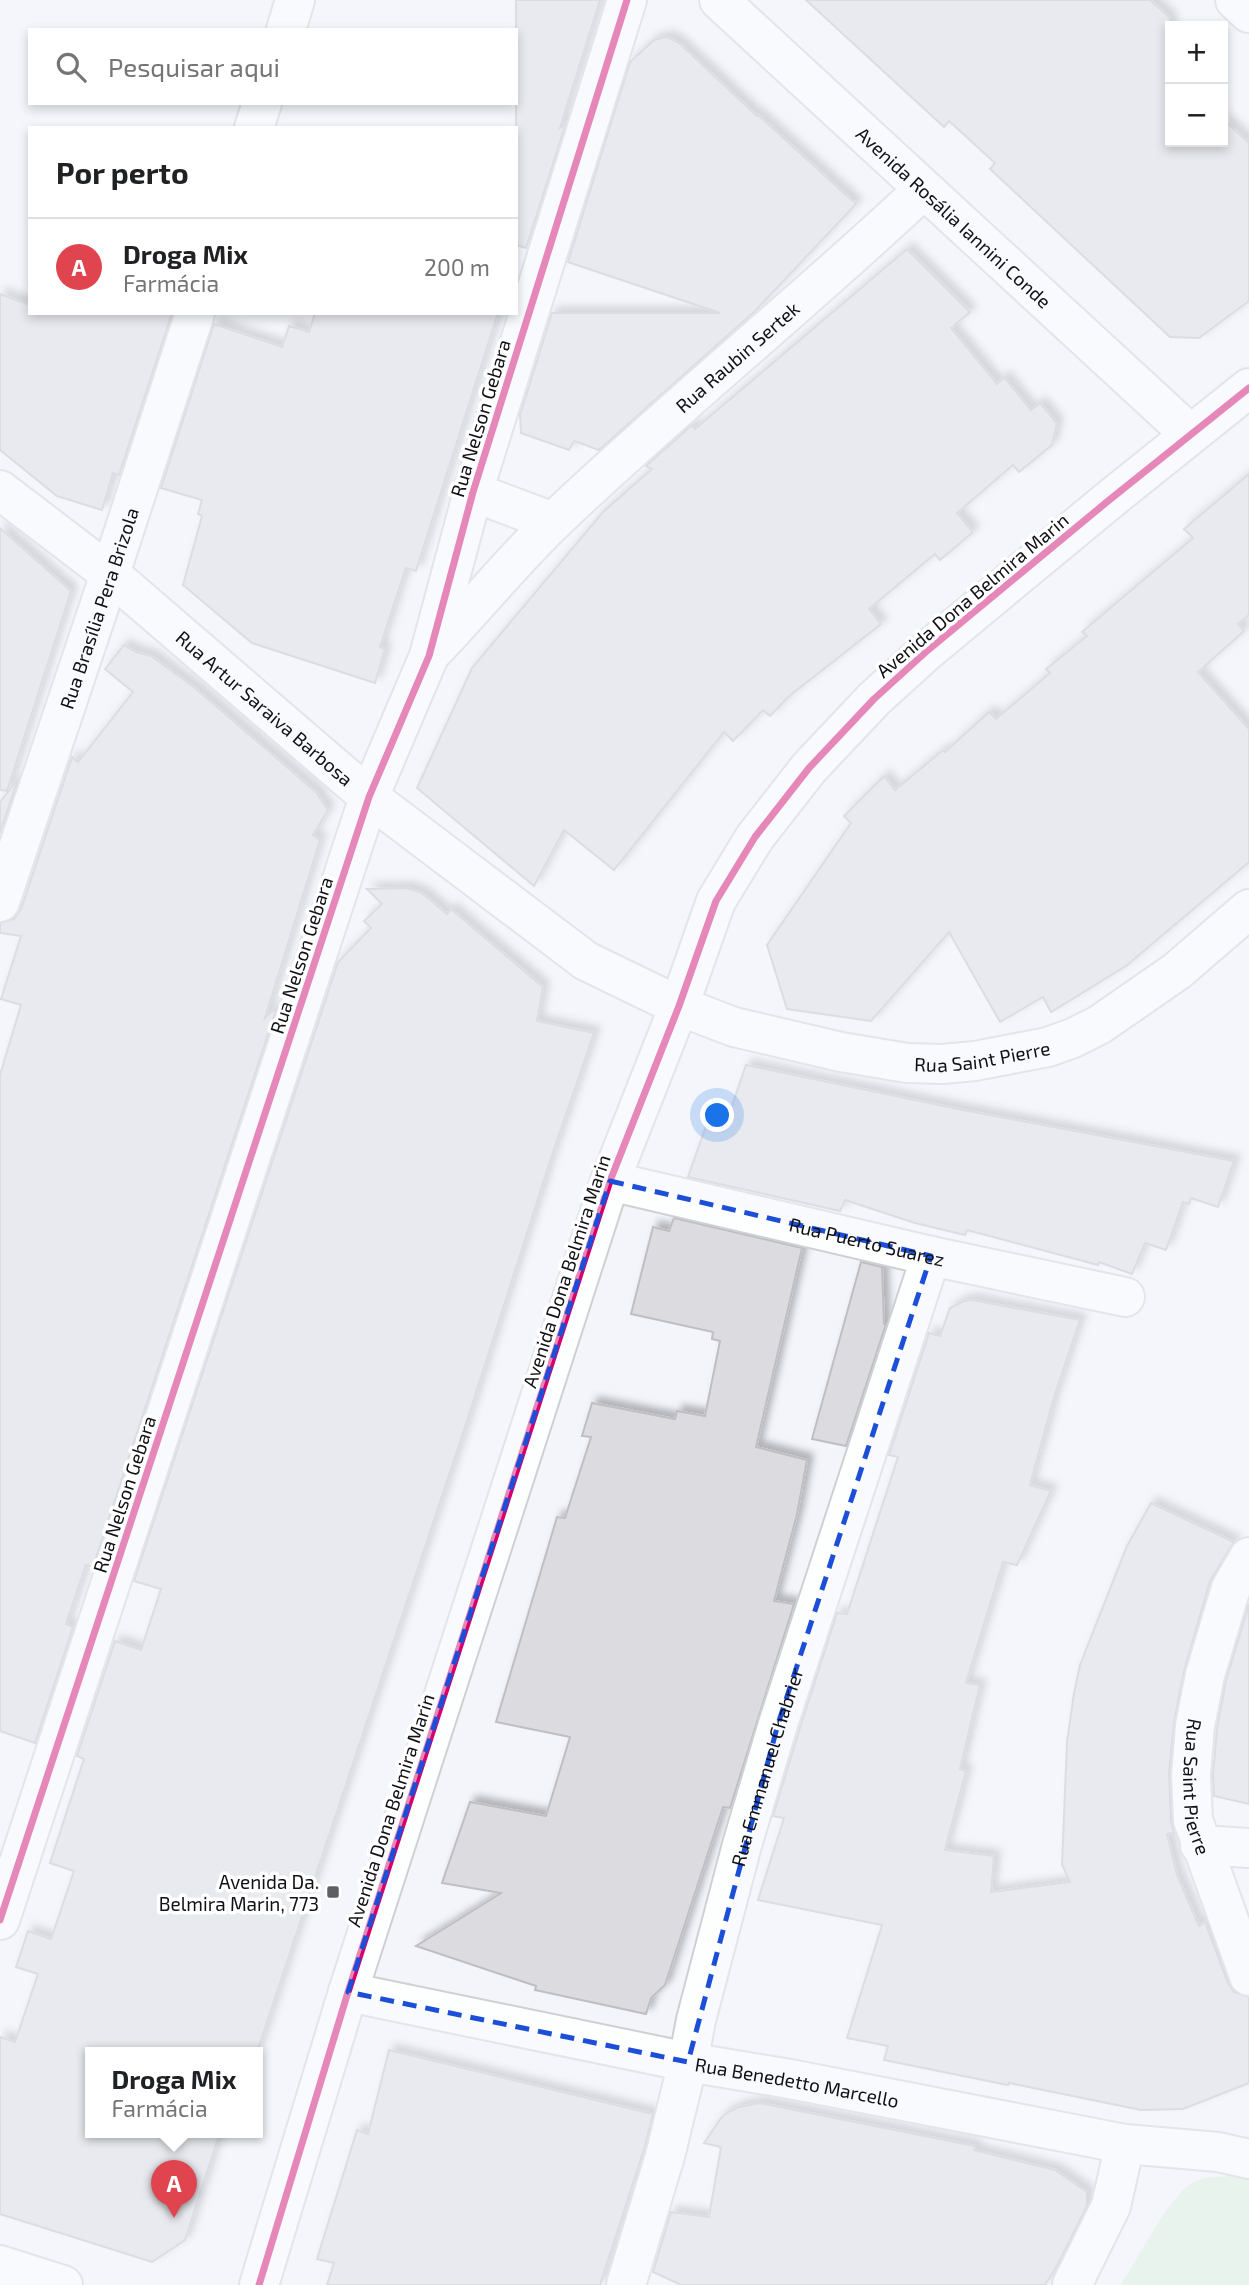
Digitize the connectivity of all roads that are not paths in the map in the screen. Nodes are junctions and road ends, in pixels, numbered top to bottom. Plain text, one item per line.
1 (295, 0) edge
2 (627, 0) edge
3 (719, 0) edge
4 (1235, 0) edge
5 (1249, 13) edge
6 (287, 28) edge
7 (261, 105) edge
8 (255, 126) edge
9 (923, 190) junction
10 (194, 315) edge
11 (1249, 388) edge
12 (1190, 435) junction
13 (0, 490) edge
14 (473, 492) junction
15 (553, 522) junction
16 (110, 575) junction
17 (429, 656) junction
18 (369, 797) junction
19 (0, 902) edge
20 (1249, 909) edge
21 (678, 1006) junction
22 (610, 1181) junction
23 (931, 1256) junction
24 (1125, 1297) dead end
25 (1249, 1557) edge
26 (1200, 1845) junction
27 (1249, 1848) edge
28 (0, 1920) edge
29 (1249, 1976) edge
30 (348, 1992) junction
31 (688, 2062) junction
32 (1125, 2144) junction
33 (1249, 2159) edge
34 (0, 2265) edge
35 (63, 2285) edge
36 (259, 2285) edge
37 (626, 2285) edge
38 (1072, 2285) edge

1 - 6 street
2 - 14 street, Rua Nelson Gebara
3 - 9 street, Avenida Rosália Iannini Conde
4 - 5 street
7 - 8 street
9 - 12 street, Avenida Rosália Iannini Conde
9 - 15 street, Rua Raubin Sertek
10 - 16 street, Rua Brasília Pera Brizola
11 - 12 street, Avenida Dona Belmira Marin
12 - 21 street, Avenida Dona Belmira Marin
13 - 16 street, Rua Artur Saraiva Barbosa
14 - 15 street
14 - 17 street, Rua Nelson Gebara
15 - 17 street, Rua Raubin Sertek
16 - 18 street, Rua Artur Saraiva Barbosa
16 - 19 street, Rua Brasília Pera Brizola
17 - 18 street, Rua Nelson Gebara
18 - 21 street, Rua Artur Saraiva Barbosa
18 - 28 street, Rua Nelson Gebara
20 - 21 street, Rua Saint Pierre
21 - 22 street, Avenida Dona Belmira Marin
22 - 23 street, Rua Puerto Suarez
22 - 30 street, Avenida Dona Belmira Marin
23 - 24 street, Rua Puerto Suarez
23 - 31 street, Rua Emmanuel Chabrier
25 - 26 street, Rua Saint Pierre
26 - 27 street
26 - 29 street, Rua Saint Pierre
30 - 31 street, Rua Benedetto Marcello
30 - 36 street, Avenida Dona Belmira Marin
31 - 32 street, Rua Benedetto Marcello
31 - 37 street, Rua Emmanuel Chabrier
32 - 33 street, Rua Benedetto Marcello
32 - 38 street
34 - 35 street

